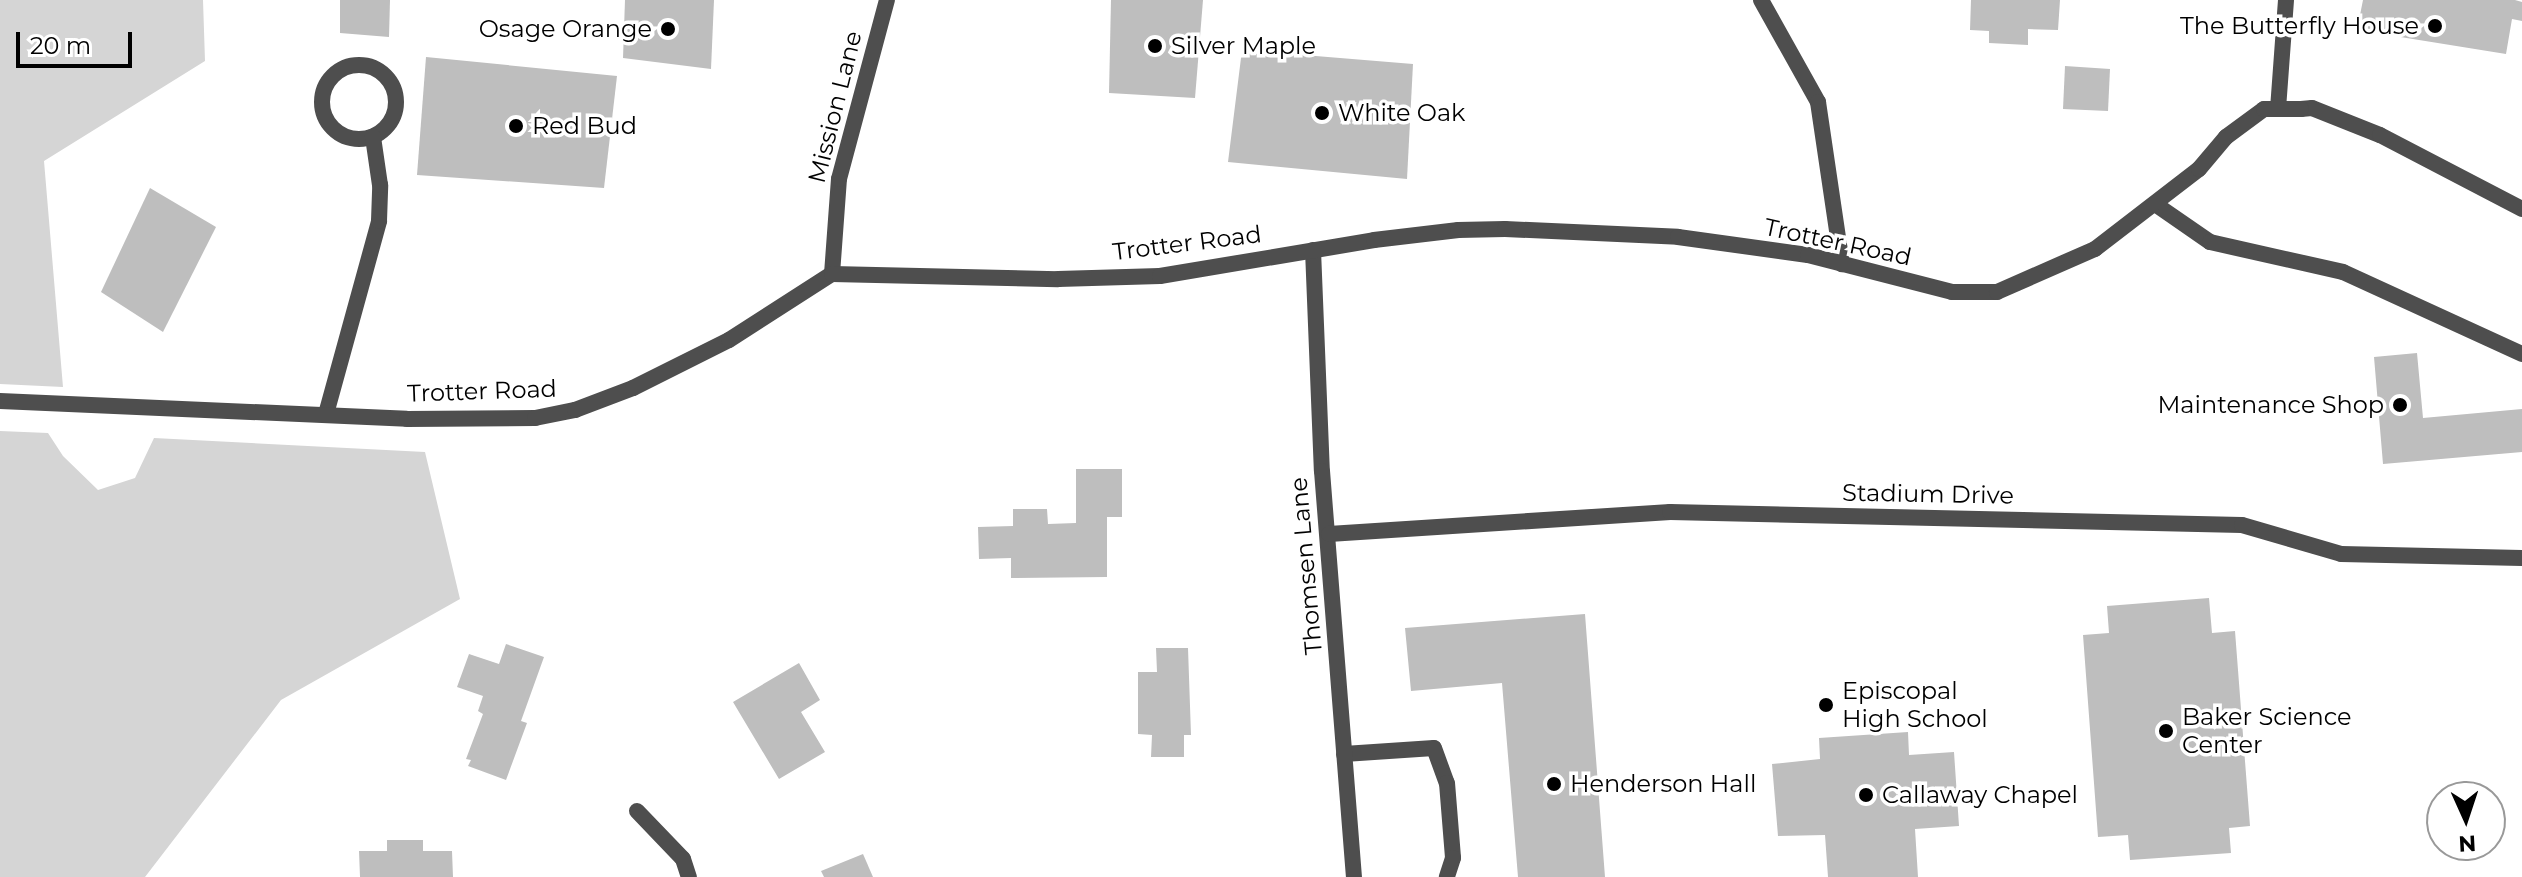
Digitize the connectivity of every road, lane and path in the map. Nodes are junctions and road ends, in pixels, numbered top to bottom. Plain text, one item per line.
1 (887, 0) edge
2 (1761, 0) edge
3 (2286, 0) edge
4 (2278, 109) junction
5 (373, 137) junction
6 (2155, 204) junction
7 (2522, 209) edge
8 (1313, 250) junction
9 (1842, 264) junction
10 (832, 274) junction
11 (2522, 354) edge
12 (0, 401) edge
13 (326, 414) junction
14 (1329, 534) junction
15 (2522, 558) edge
16 (1344, 754) junction
17 (637, 811) dead end
18 (689, 877) edge
19 (1354, 877) edge
20 (1447, 877) edge

1 - 10 street, Mission Lane
2 - 9 street
3 - 4 street
4 - 6 street, Trotter Road
4 - 7 street, Trotter Road
5 - 5 street
5 - 13 street
6 - 9 street, Trotter Road
6 - 11 street
8 - 9 street, Trotter Road
8 - 10 street, Trotter Road
8 - 14 street, Thomsen Lane
10 - 13 street, Trotter Road
12 - 13 street, Trotter Road
14 - 15 street, Stadium Drive
14 - 16 street, Thomsen Lane
16 - 19 street, Thomsen Lane
16 - 20 street
17 - 18 street

